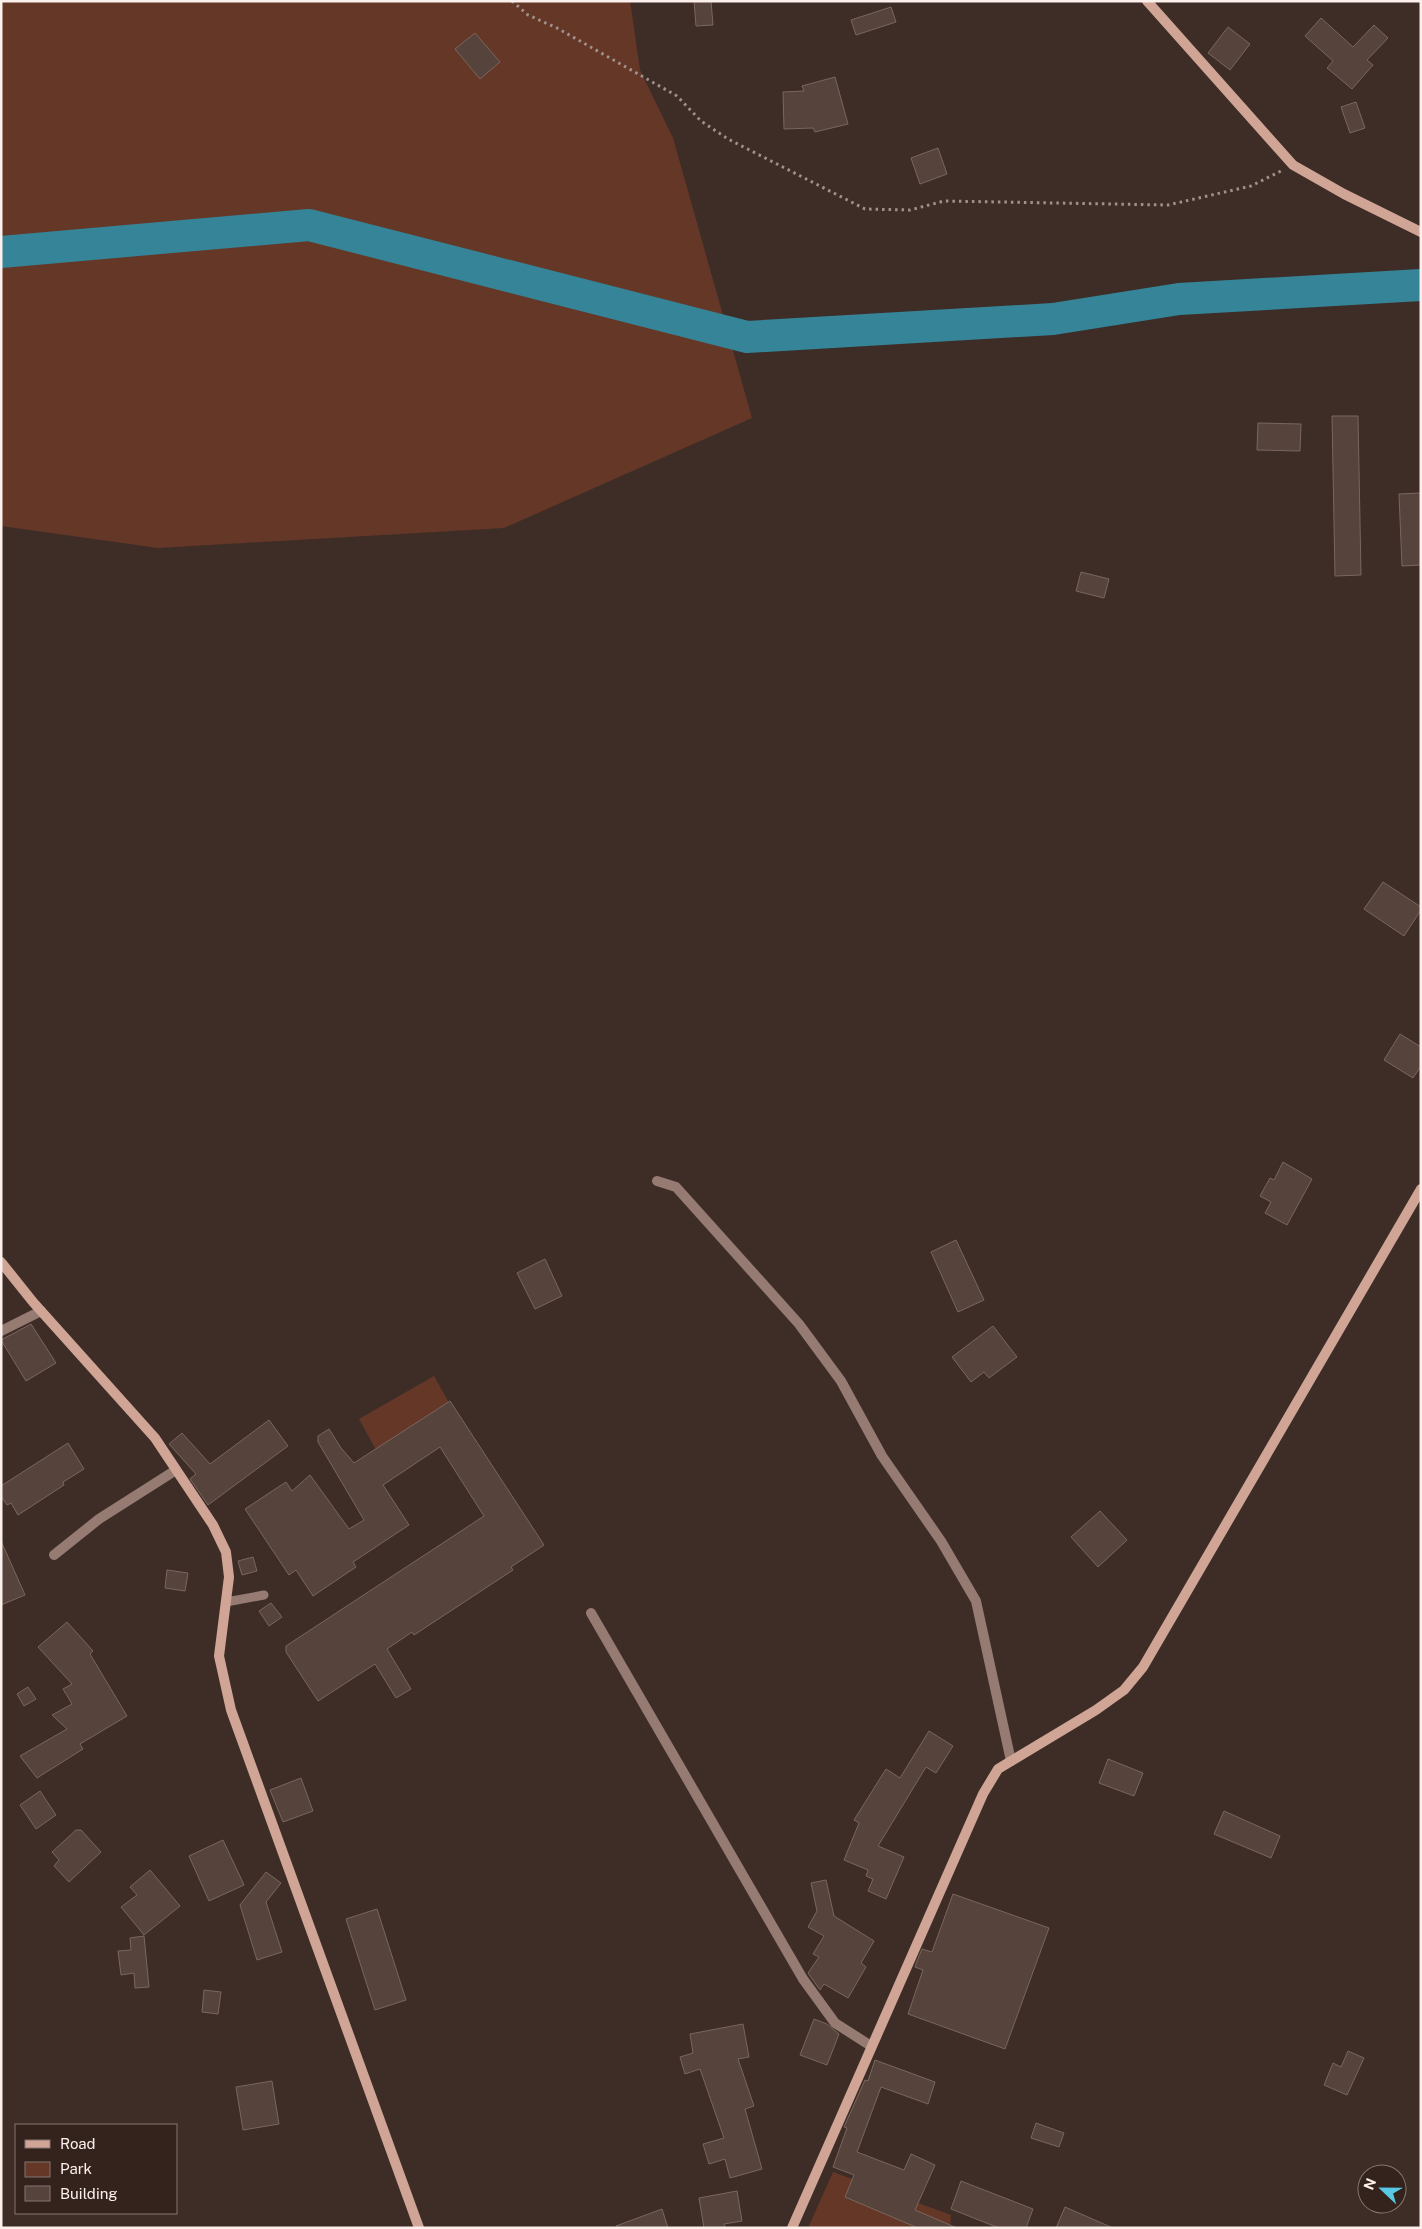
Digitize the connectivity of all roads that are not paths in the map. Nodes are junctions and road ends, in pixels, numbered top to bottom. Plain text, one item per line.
1 (1147, 1) edge
2 (1421, 232) edge
3 (658, 1181) dead end
4 (1421, 1189) edge
5 (1, 1262) edge
6 (41, 1311) junction
7 (1, 1331) edge
8 (176, 1470) junction
9 (54, 1555) dead end
10 (264, 1595) dead end
11 (226, 1602) junction
12 (590, 1613) dead end
13 (1010, 1761) junction
14 (872, 2046) junction
15 (420, 2228) edge
16 (792, 2228) edge

1 - 2 street
3 - 13 street
4 - 13 street
5 - 6 street
6 - 7 street
6 - 8 street
8 - 9 street
8 - 11 street
10 - 11 lane
11 - 15 street
12 - 14 street
13 - 14 street
14 - 16 street

